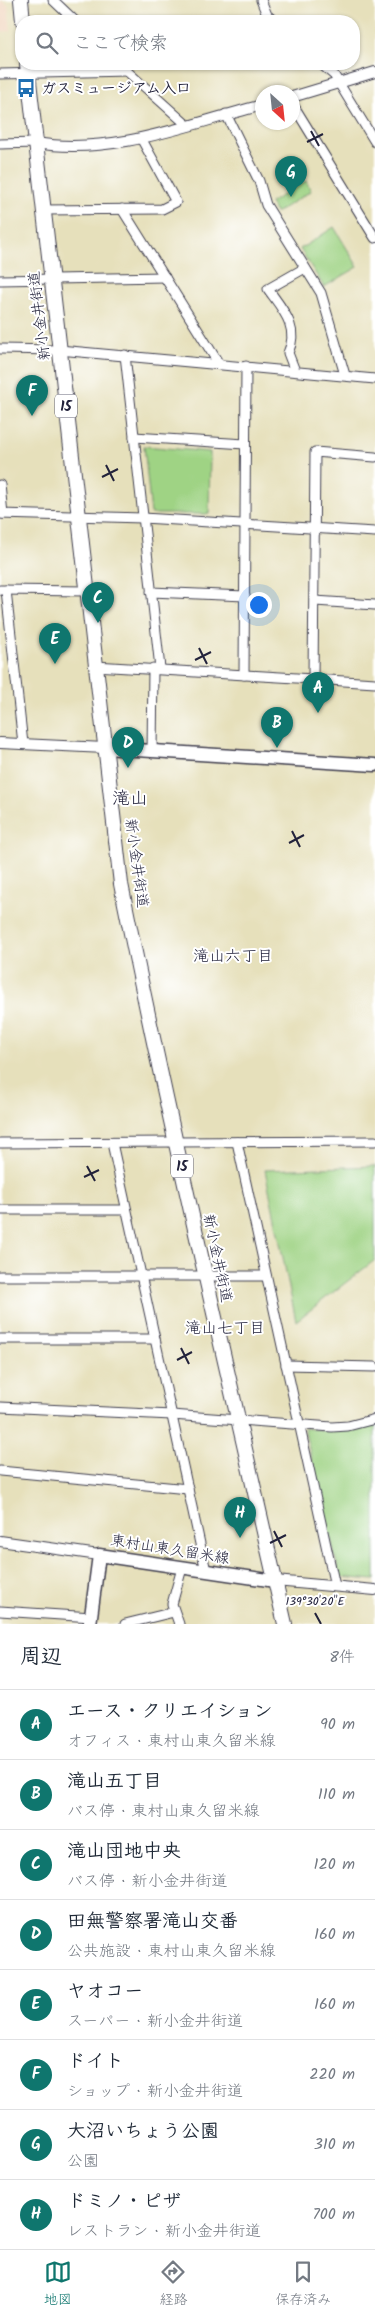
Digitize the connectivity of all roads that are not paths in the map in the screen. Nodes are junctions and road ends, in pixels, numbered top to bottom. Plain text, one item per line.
1 (21, 0) edge
2 (53, 0) edge
3 (261, 0) edge
4 (22, 15) edge
5 (69, 15) edge
6 (267, 15) edge
7 (19, 70) edge
8 (28, 70) edge
9 (94, 70) edge
10 (328, 70) edge
11 (127, 71) joint
12 (375, 72) edge
13 (0, 74) edge
14 (340, 84) junction
15 (300, 94) edge
16 (255, 106) edge
17 (226, 114) junction
18 (300, 116) edge
19 (187, 125) junction
20 (141, 138) junction
21 (375, 142) edge
22 (36, 143) junction
23 (0, 144) edge
24 (122, 209) junction
25 (43, 210) junction
26 (375, 238) edge
27 (305, 268) junction
28 (165, 277) junction
29 (0, 280) edge
30 (51, 280) junction
31 (0, 349) edge
32 (59, 350) junction
33 (125, 355) junction
34 (219, 364) junction
35 (246, 366) junction
36 (295, 371) junction
37 (345, 375) junction
38 (375, 379) edge
39 (134, 437) junction
40 (245, 444) junction
41 (375, 457) edge
42 (0, 485) edge
43 (1, 514) edge
44 (78, 515) junction
45 (143, 518) junction
46 (245, 524) junction
47 (314, 528) junction
48 (375, 532) edge
49 (3, 590) edge
50 (87, 591) junction
51 (151, 592) junction
52 (245, 596) junction
53 (315, 601) junction
54 (375, 606) edge
55 (95, 666) junction
56 (156, 668) junction
57 (244, 675) junction
58 (313, 679) junction
59 (375, 683) edge
60 (0, 743) edge
61 (23, 744) junction
62 (105, 748) junction
63 (152, 752) junction
64 (375, 765) edge
65 (375, 1140) edge
66 (237, 1142) junction
67 (0, 1143) edge
68 (112, 1143) junction
69 (177, 1143) junction
70 (0, 1210) edge
71 (126, 1210) junction
72 (0, 1276) edge
73 (266, 1276) junction
74 (141, 1277) junction
75 (205, 1277) junction
76 (0, 1339) edge
77 (155, 1339) junction
78 (286, 1365) junction
79 (375, 1367) edge
80 (0, 1407) edge
81 (172, 1415) junction
82 (375, 1419) edge
83 (238, 1420) junction
84 (298, 1423) junction
85 (0, 1471) edge
86 (188, 1490) junction
87 (0, 1541) edge
88 (99, 1555) junction
89 (182, 1568) junction
90 (206, 1571) junction
91 (275, 1582) junction
92 (335, 1586) junction
93 (375, 1590) edge
94 (0, 1611) edge
95 (174, 1612) junction
96 (91, 1620) edge
97 (124, 1624) edge
98 (179, 1624) edge
99 (285, 1624) edge

1 - 4 main road
2 - 5 street
3 - 6 street
7 - 13 street
8 - 22 main road, 新小金井街道 / 15
9 - 11 street
10 - 14 street
11 - 19 street
12 - 14 street
14 - 15 street
14 - 21 street
16 - 17 street
17 - 19 street
17 - 27 street
18 - 26 street
19 - 20 street
20 - 22 street
20 - 24 street
22 - 23 street
22 - 25 main road, 新小金井街道 / 15
24 - 25 street
24 - 28 street
25 - 30 main road, 新小金井街道 / 15
27 - 36 street
27 - 37 street
28 - 30 street
28 - 34 street
29 - 30 street
30 - 32 main road, 新小金井街道 / 15
31 - 32 street
32 - 33 street
32 - 44 main road, 新小金井街道 / 15
33 - 34 street
33 - 39 street
34 - 35 street
35 - 36 street
35 - 40 street
36 - 37 street
37 - 38 street
39 - 40 street
39 - 45 street
40 - 46 street
41 - 47 street
42 - 43 street
43 - 44 street
44 - 45 street
44 - 50 main road, 新小金井街道 / 15
45 - 46 street
45 - 51 street
46 - 47 street
46 - 52 street
47 - 48 street
47 - 53 street
49 - 50 street
49 - 61 street
50 - 55 main road, 新小金井街道 / 15
51 - 52 street
51 - 56 street
52 - 57 street
53 - 54 street
53 - 58 street
55 - 56 street
55 - 62 main road, 新小金井街道 / 15
56 - 57 street
56 - 63 street
57 - 58 street
58 - 59 street
60 - 61 street
61 - 62 street
62 - 63 main road
62 - 69 main road, 新小金井街道 / 15
63 - 64 main road
65 - 66 street
66 - 69 street
66 - 73 street
67 - 68 street
68 - 69 street
68 - 71 street
69 - 75 main road, 新小金井街道 / 15
70 - 71 street
71 - 74 street
72 - 74 street
73 - 75 street
73 - 78 street
74 - 75 street
74 - 77 street
75 - 83 main road, 新小金井街道 / 15
76 - 77 street
77 - 81 street
78 - 79 street
78 - 84 street
80 - 81 street
81 - 83 street
81 - 86 street
82 - 84 street
83 - 84 street
83 - 91 main road, 新小金井街道 / 15
84 - 92 street
85 - 86 street
86 - 90 street
87 - 88 street
88 - 89 main road, 東村山東久留米線
88 - 96 main road, 東村山東久留米線
89 - 90 main road, 東村山東久留米線
89 - 95 street
90 - 91 main road, 東村山東久留米線
91 - 92 street
91 - 99 main road, 新小金井街道 / 15
92 - 93 street
94 - 96 street
95 - 97 street
95 - 98 street

